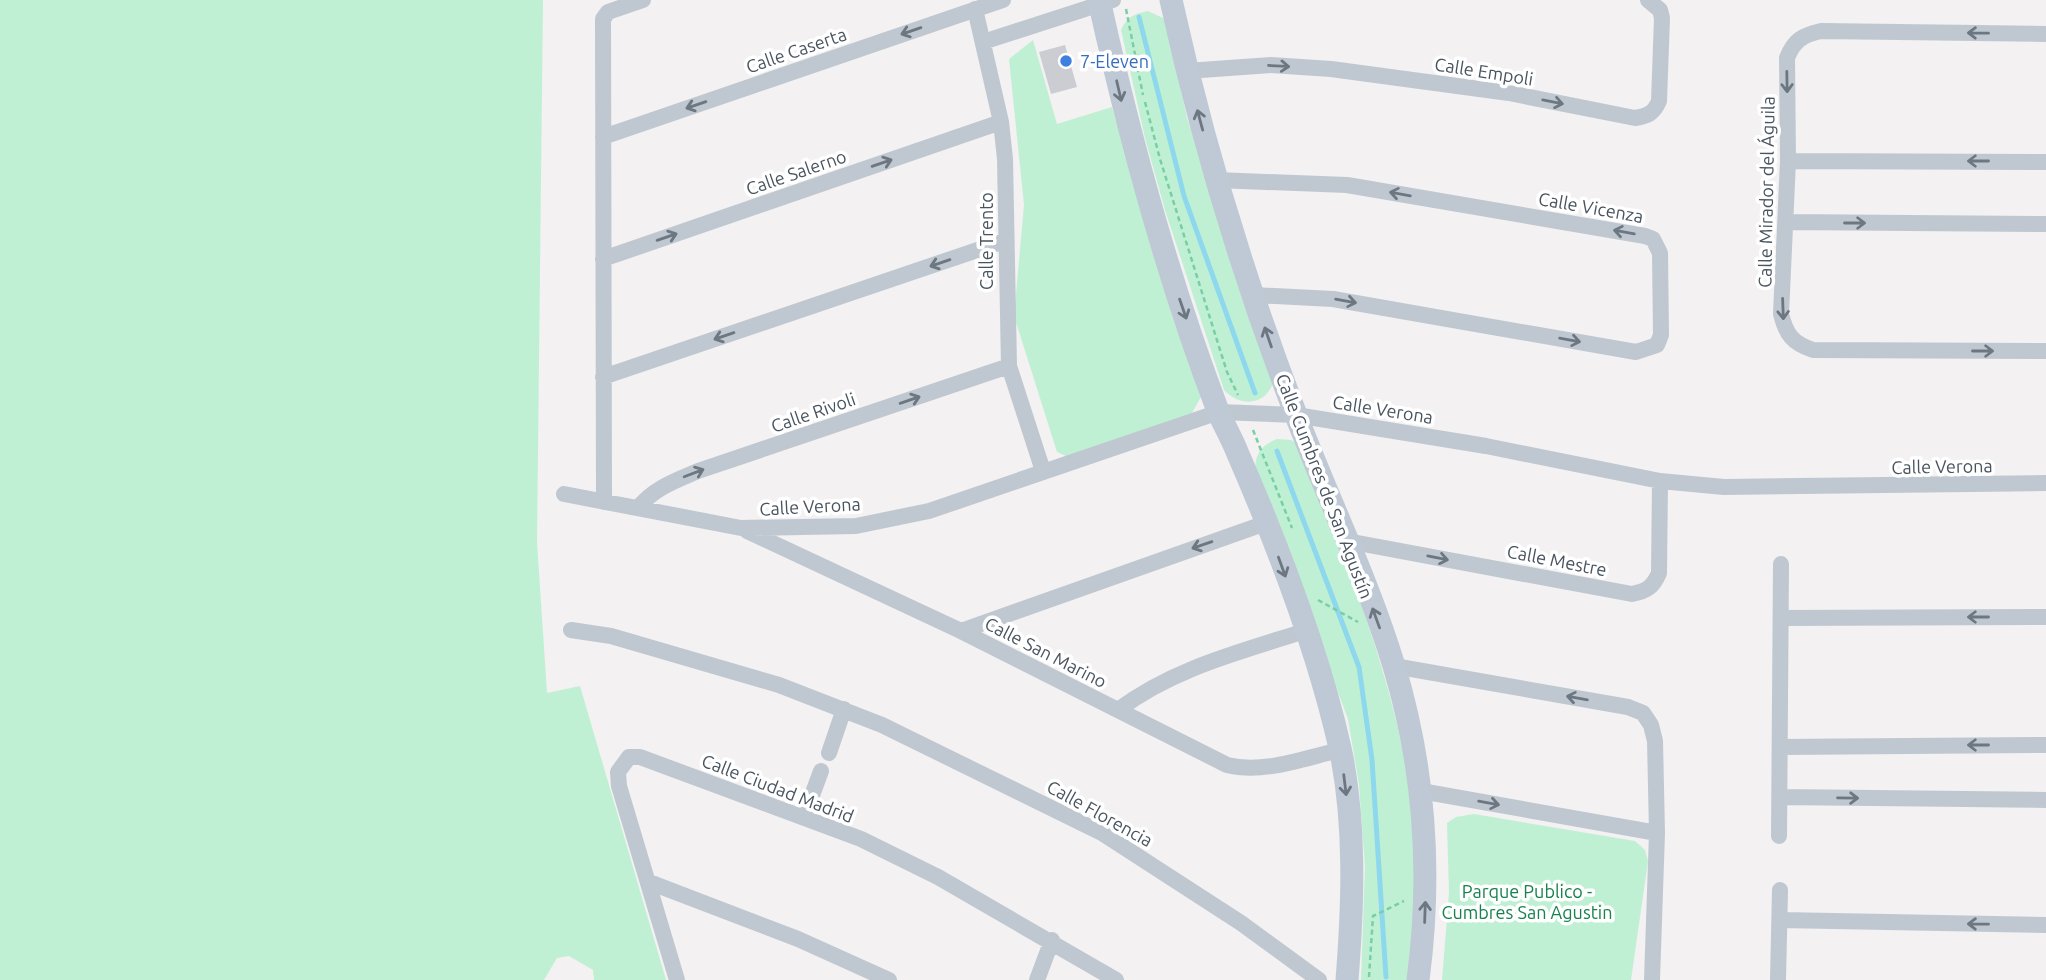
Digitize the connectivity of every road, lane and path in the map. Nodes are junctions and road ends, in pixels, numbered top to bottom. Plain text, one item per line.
1 (643, 0) edge
2 (1003, 0) edge
3 (1124, 0) edge
4 (1171, 0) edge
5 (1648, 0) edge
6 (1104, 1) edge
7 (975, 9) junction
8 (2046, 34) edge
9 (983, 42) junction
10 (1187, 71) junction
11 (1001, 122) junction
12 (603, 137) junction
13 (1788, 161) junction
14 (2046, 162) edge
15 (1216, 180) junction
16 (1786, 222) junction
17 (2046, 224) edge
18 (1004, 241) junction
19 (603, 259) junction
20 (1254, 295) junction
21 (2046, 351) edge
22 (1009, 366) junction
23 (603, 377) junction
24 (1245, 411) junction
25 (1219, 412) junction
26 (1296, 415) junction
27 (1043, 471) junction
28 (1660, 481) junction
29 (2046, 483) edge
30 (564, 494) dead end
31 (604, 502) junction
32 (638, 508) junction
33 (1266, 523) junction
34 (741, 528) junction
35 (1294, 534) dead end
36 (1347, 541) junction
37 (1781, 564) dead end
38 (1317, 599) dead end
39 (2046, 617) edge
40 (1781, 618) junction
41 (1360, 626) dead end
42 (571, 630) dead end
43 (961, 631) junction
44 (1305, 631) junction
45 (1394, 666) junction
46 (845, 709) junction
47 (1118, 710) junction
48 (2046, 745) edge
49 (1780, 747) junction
50 (1340, 750) junction
51 (828, 754) dead end
52 (821, 771) dead end
53 (1422, 791) junction
54 (1780, 797) junction
55 (2046, 800) edge
56 (804, 817) junction
57 (1657, 833) junction
58 (1779, 836) dead end
59 (649, 882) junction
60 (1780, 890) dead end
61 (1409, 899) dead end
62 (1780, 920) junction
63 (2046, 925) edge
64 (1052, 940) junction
65 (677, 980) edge
66 (889, 980) edge
67 (1037, 980) edge
68 (1116, 980) edge
69 (1319, 980) edge
70 (1347, 980) edge
71 (1368, 980) edge
72 (1418, 980) edge
73 (1652, 980) edge
74 (1778, 980) edge

1 - 12 street
2 - 7 street, Calle Caserta
3 - 24 path
4 - 10 street, Calle Cumbres de San Agustín
10 -> 5 street, Calle Empoli
6 - 9 street
6 -> 25 street
7 - 9 street, Calle Trento
7 -> 12 street, Calle Caserta
8 -> 13 street, Calle Mirador del Águila
9 - 11 street, Calle Trento
15 -> 10 street, Calle Cumbres de San Agustín
11 - 18 street, Calle Trento
19 -> 11 street, Calle Salerno
12 - 19 street
14 -> 13 street
13 - 16 street, Calle Mirador del Águila
15 - 20 street, Calle Cumbres de San Agustín
20 -> 15 street, Calle Vicenza
16 -> 17 street
16 -> 21 street, Calle Mirador del Águila
18 - 22 street, Calle Trento
18 -> 23 street
19 - 23 street
26 -> 20 street, Calle Cumbres de San Agustín
22 - 27 street, Calle Trento
32 -> 22 street, Calle Rivoli
23 - 31 street
24 - 25 street, Calle Verona
24 - 26 street, Calle Verona
24 - 35 path
25 - 27 street, Calle Verona
25 - 33 street
26 - 28 street, Calle Verona
26 - 36 street, Calle Cumbres de San Agustín
27 - 34 street, Calle Verona
28 - 29 street, Calle Verona
36 -> 28 street, Calle Mestre
30 - 31 street, Calle Verona
31 - 32 street, Calle Verona
32 - 34 street, Calle Verona
33 -> 43 street
33 -> 44 street
34 - 43 street, Calle San Marino
45 -> 36 street, Calle Cumbres de San Agustín
37 - 40 street
38 - 41 path
39 -> 40 street
40 - 49 street
42 - 46 street, Calle Florencia
43 - 47 street, Calle San Marino
44 - 47 street
44 - 50 street
45 - 53 street, Calle Cumbres de San Agustín
57 -> 45 street
46 - 51 street
46 - 69 street, Calle Florencia
47 - 50 street, Calle San Marino
48 -> 49 street
49 - 54 street
50 -> 70 street
52 - 56 street
53 -> 57 street
72 -> 53 street, Calle Cumbres de San Agustín
54 -> 55 street
54 - 58 street
56 - 59 street, Calle Ciudad Madrid
56 - 64 street, Calle Ciudad Madrid
57 - 73 street
59 - 65 street, Calle Ciudad Madrid
59 - 66 street
60 - 62 street
61 - 71 path
63 -> 62 street
62 - 74 street
64 - 67 street
64 - 68 street, Calle Ciudad Madrid

